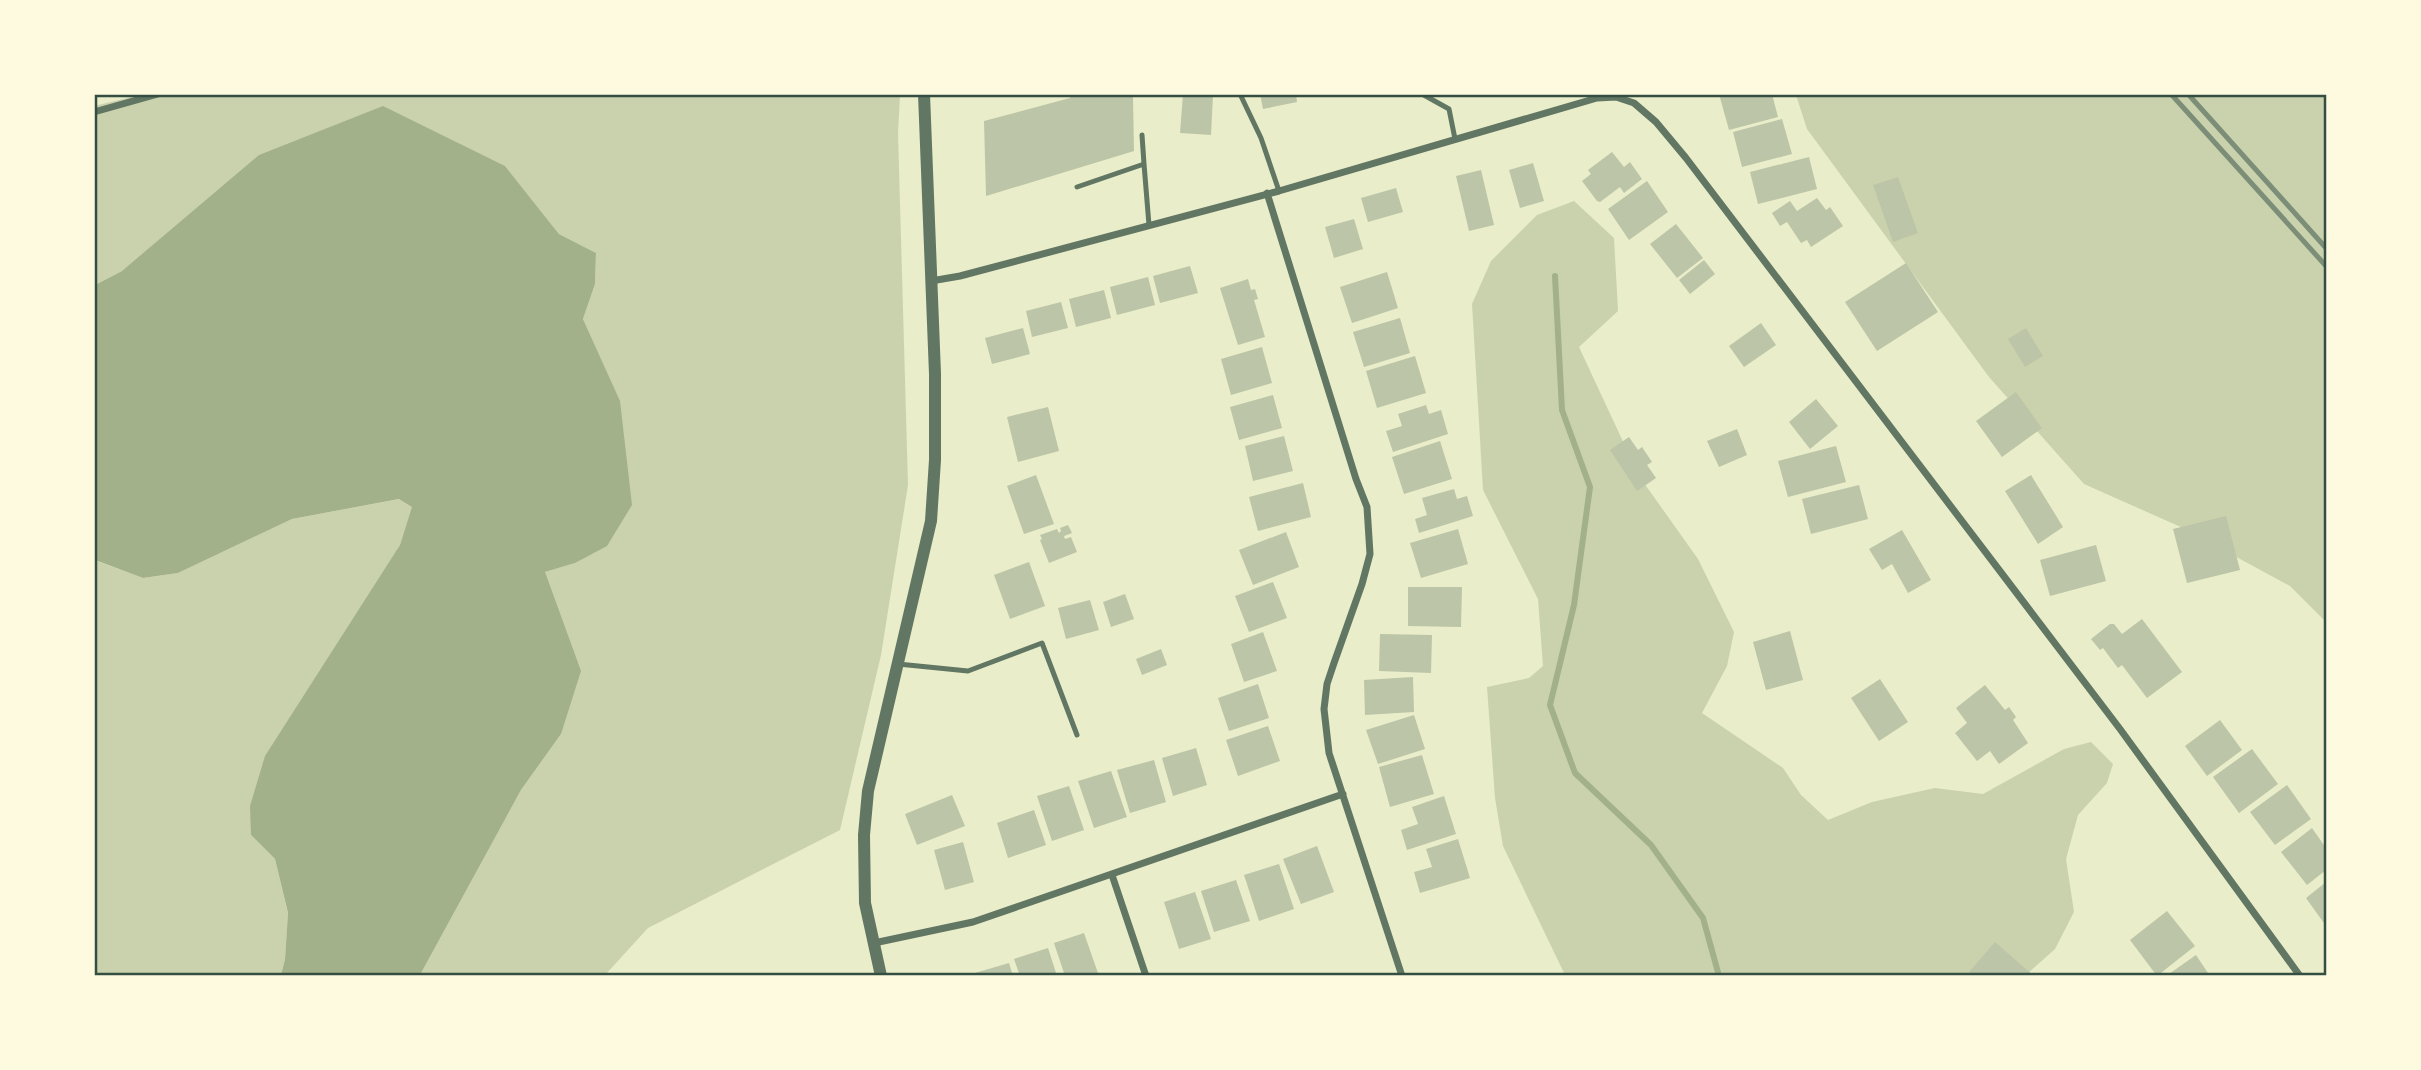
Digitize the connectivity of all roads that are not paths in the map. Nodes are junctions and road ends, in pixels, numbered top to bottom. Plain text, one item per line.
1 (158, 94) edge
2 (924, 94) edge
3 (1240, 94) edge
4 (1422, 94) edge
5 (1616, 96) edge
6 (94, 112) edge
7 (1142, 135) dead end
8 (1455, 139) junction
9 (1144, 164) junction
10 (1077, 187) dead end
11 (1279, 191) junction
12 (1267, 193) junction
13 (1149, 225) junction
14 (931, 281) junction
15 (898, 664) junction
16 (1077, 735) dead end
17 (1343, 794) junction
18 (1112, 875) junction
19 (874, 943) junction
20 (881, 975) edge
21 (1146, 975) edge
22 (1402, 975) edge
23 (2300, 975) edge

1 - 6 street
2 - 14 street
3 - 11 lane
4 - 8 lane
5 - 8 street
5 - 23 street
7 - 9 lane
8 - 11 street
9 - 10 lane
9 - 13 lane
11 - 12 street
12 - 13 street
12 - 17 street
13 - 14 street
14 - 15 street
15 - 16 lane
15 - 19 street
17 - 18 street
17 - 22 street
18 - 19 street
18 - 21 street
19 - 20 street

